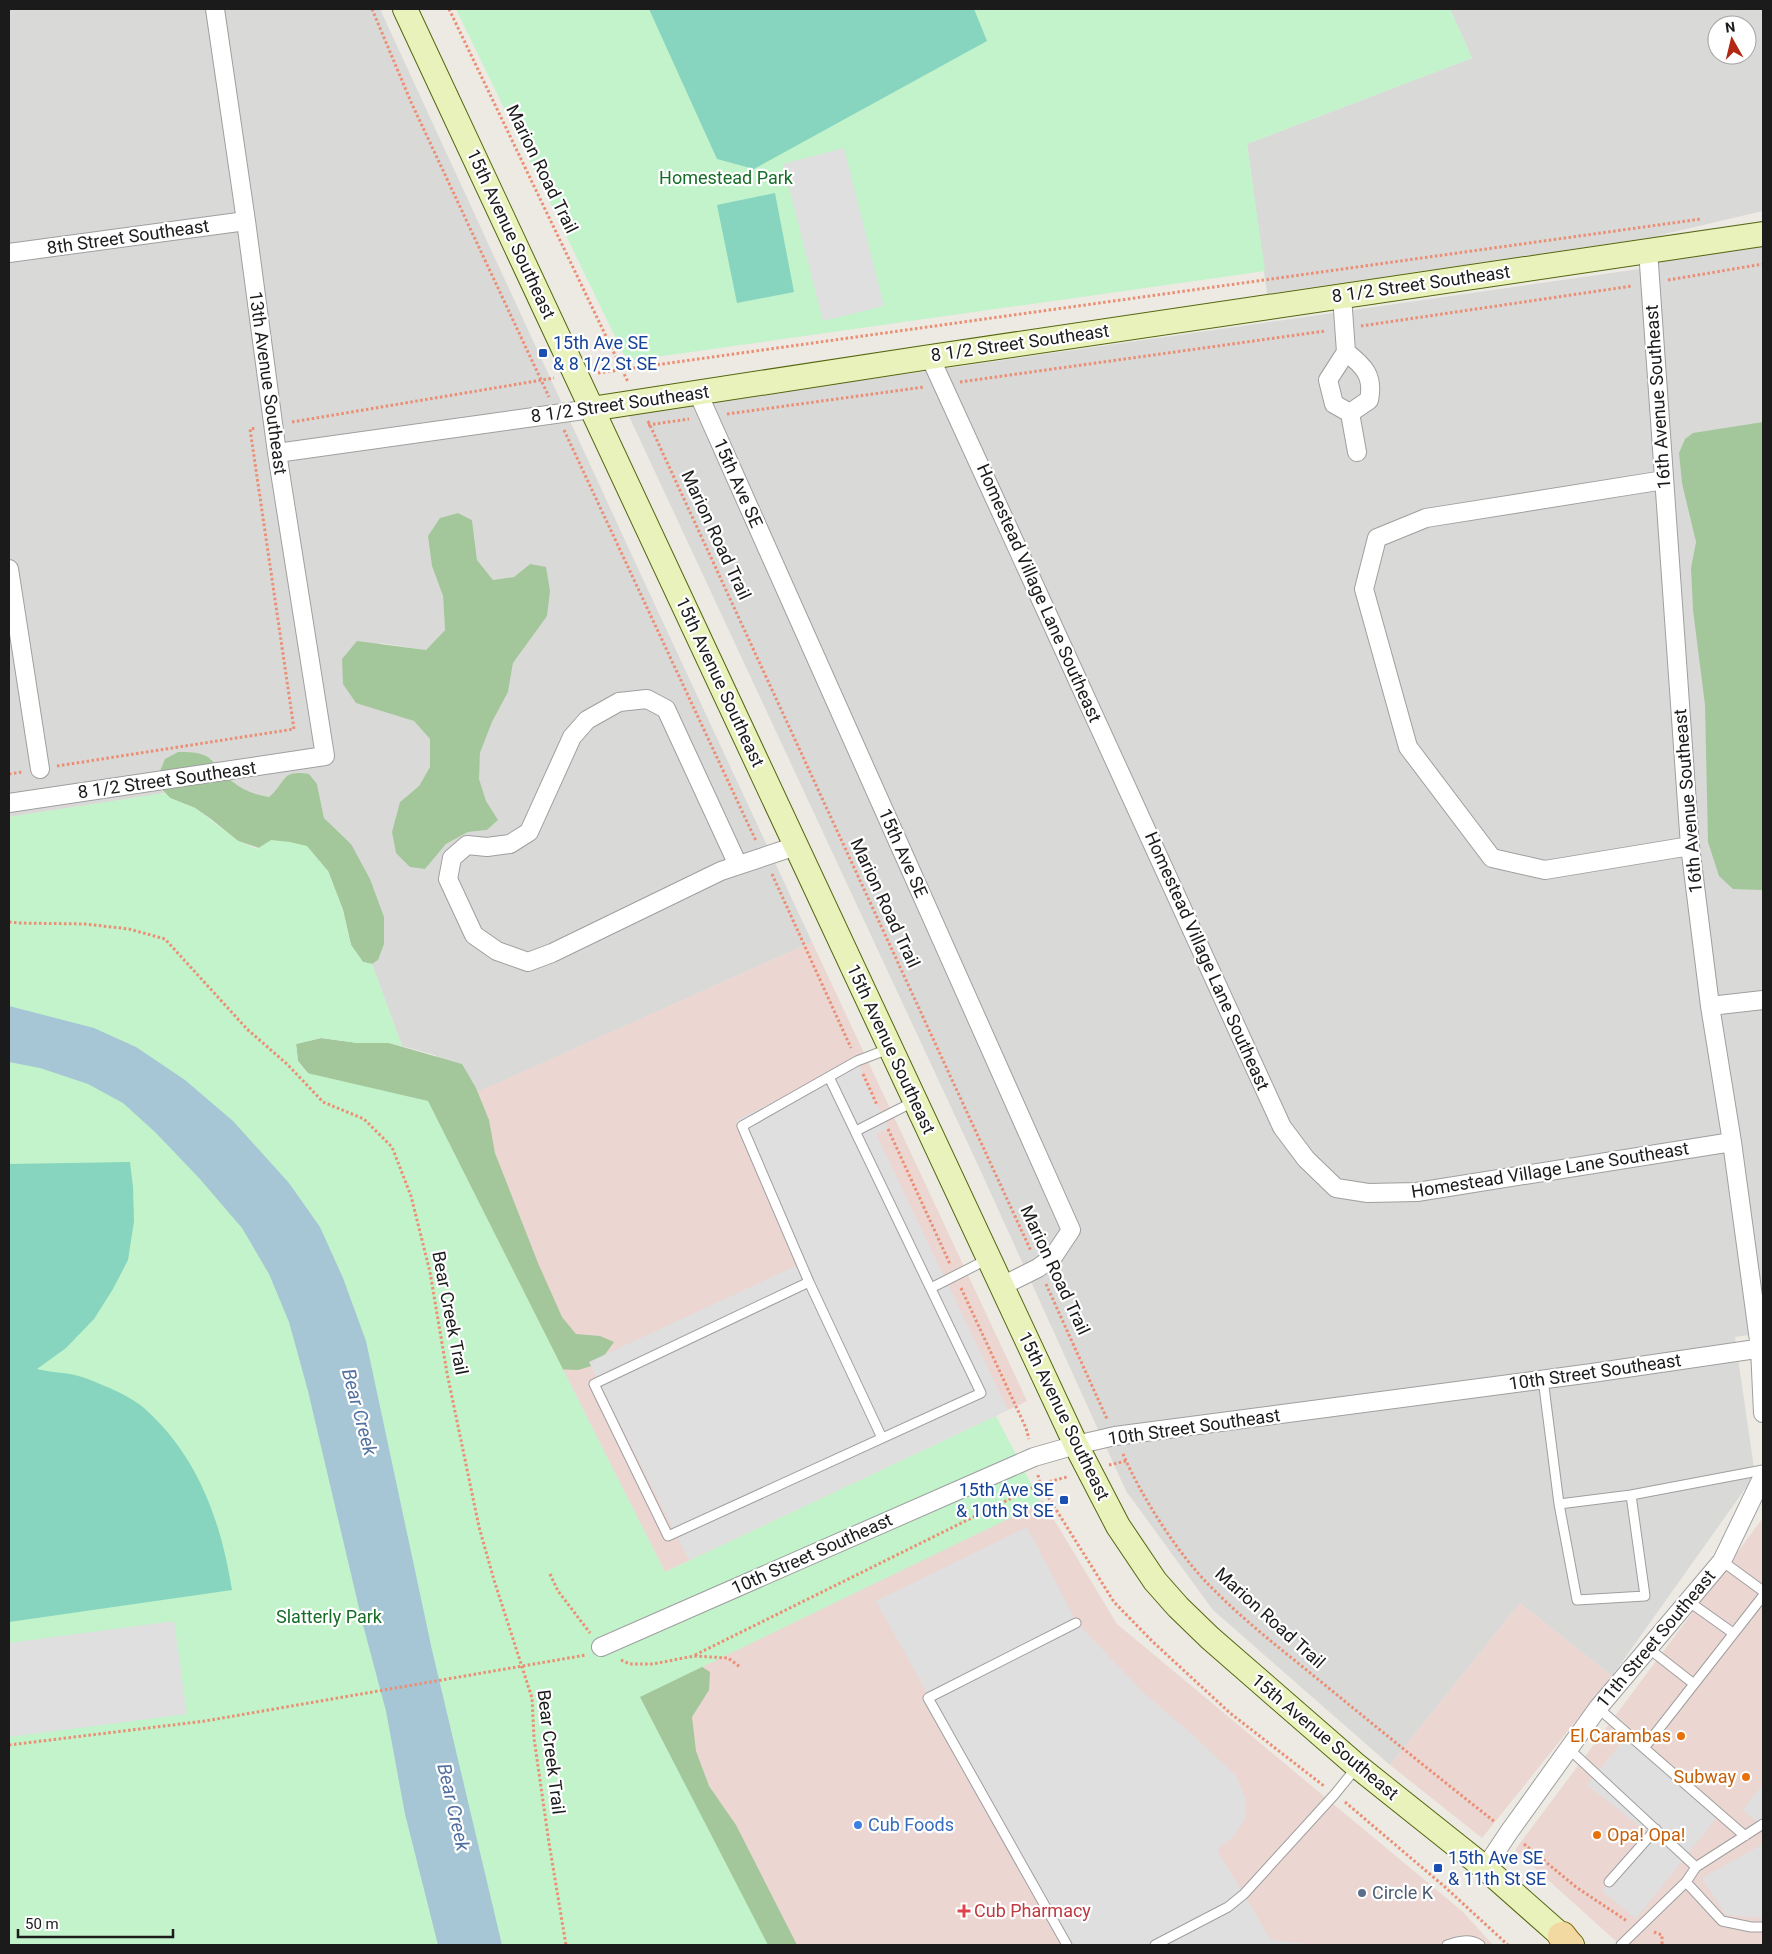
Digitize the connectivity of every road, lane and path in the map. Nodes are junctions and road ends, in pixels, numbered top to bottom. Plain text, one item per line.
1 (215, 9) edge
2 (372, 9) edge
3 (405, 9) edge
4 (448, 9) edge
5 (1705, 218) dead end
6 (246, 220) junction
7 (1763, 234) edge
8 (1648, 250) junction
9 (9, 253) edge
10 (1342, 296) junction
11 (1346, 352) junction
12 (930, 357) junction
13 (944, 384) junction
14 (698, 393) junction
15 (591, 409) junction
16 (1350, 413) junction
17 (708, 416) junction
18 (303, 420) dead end
19 (250, 429) dead end
20 (566, 434) dead end
21 (1357, 452) dead end
22 (277, 453) junction
23 (1664, 480) junction
24 (9, 569) edge
25 (325, 756) joint
26 (40, 769) joint
27 (9, 803) edge
28 (796, 846) junction
29 (1690, 846) junction
30 (763, 856) junction
31 (738, 865) junction
32 (9, 922) edge
33 (1763, 1000) edge
34 (1710, 1006) junction
35 (891, 1048) junction
36 (858, 1061) junction
37 (829, 1077) junction
38 (915, 1101) junction
39 (883, 1117) junction
40 (856, 1131) junction
41 (1732, 1142) junction
42 (989, 1258) junction
43 (1038, 1268) junction
44 (956, 1275) junction
45 (809, 1282) junction
46 (1002, 1286) junction
47 (931, 1288) junction
48 (1762, 1348) edge
49 (1544, 1379) junction
50 (1763, 1412) edge
51 (1115, 1436) junction
52 (882, 1438) junction
53 (1076, 1445) junction
54 (1034, 1457) junction
55 (1763, 1470) edge
56 (1763, 1476) edge
57 (1040, 1484) junction
58 (1631, 1495) junction
59 (1559, 1504) junction
60 (1722, 1561) junction
61 (550, 1574) dead end
62 (1763, 1591) edge
63 (1763, 1596) edge
64 (1688, 1601) junction
65 (1076, 1623) dead end
66 (1733, 1634) junction
67 (601, 1647) joint
68 (1648, 1648) junction
69 (523, 1666) junction
70 (740, 1667) dead end
71 (1694, 1684) junction
72 (1598, 1708) junction
73 (9, 1745) edge
74 (1644, 1748) junction
75 (1569, 1750) junction
76 (1357, 1766) junction
77 (1335, 1794) junction
78 (1763, 1824) edge
79 (1656, 1829) junction
80 (1509, 1832) junction
81 (1744, 1836) junction
82 (1696, 1867) junction
83 (1485, 1868) junction
84 (1608, 1882) dead end
85 (1686, 1882) junction
86 (1639, 1926) junction
87 (1763, 1927) edge
88 (1568, 1942) edge
89 (566, 1945) edge
90 (1067, 1945) edge
91 (1155, 1945) edge
92 (1447, 1945) edge
93 (1480, 1945) edge
94 (1508, 1945) edge
95 (1621, 1945) edge
96 (1662, 1945) edge

1 - 6 street, 13th Avenue Southeast
2 - 18 path
3 - 15 main road, 15th Avenue Southeast
4 - 5 path, Marion Road Trail
6 - 9 street, 8th Street Southeast
6 - 22 street, 13th Avenue Southeast
7 - 8 main road, 8 1/2 Street Southeast
8 - 10 main road, 8 1/2 Street Southeast
8 - 23 street, 16th Avenue Southeast
10 - 11 street
10 - 12 main road, 8 1/2 Street Southeast
11 - 16 street
11 - 16 street
12 - 13 street, Homestead Village Lane Southeast
12 - 14 main road, 8 1/2 Street Southeast
13 - 17 path
13 - 41 street, Homestead Village Lane Southeast
14 - 15 main road, 8 1/2 Street Southeast
14 - 17 street, 15th Ave SE
15 - 22 street, 8 1/2 Street Southeast
15 - 28 main road, 15th Avenue Southeast
16 - 21 street
17 - 43 street, 15th Ave SE
17 - 43 path, Marion Road Trail
19 - 26 path
20 - 30 path
22 - 25 street, 13th Avenue Southeast
23 - 29 street, 16th Avenue Southeast
23 - 29 street
24 - 26 street
25 - 27 street, 8 1/2 Street Southeast
28 - 30 street
28 - 35 main road, 15th Avenue Southeast
29 - 34 street, 16th Avenue Southeast
30 - 31 street
30 - 36 path
31 - 31 street
32 - 69 path, Bear Creek Trail
33 - 34 street
34 - 41 street, 16th Avenue Southeast
35 - 36 lane
35 - 38 main road, 15th Avenue Southeast
36 - 37 lane
36 - 39 path
37 - 40 lane
37 - 45 lane
38 - 39 lane
38 - 42 main road, 15th Avenue Southeast
39 - 40 lane
39 - 44 path
40 - 47 lane
41 - 48 street, 16th Avenue Southeast
42 - 44 lane
42 - 46 main road, 15th Avenue Southeast
43 - 46 street, 15th Ave SE
43 - 51 path, Marion Road Trail
44 - 47 lane
44 - 54 path
45 - 52 lane
45 - 52 lane
46 - 53 main road, 15th Avenue Southeast
47 - 52 lane
48 - 49 street, 10th Street Southeast
48 - 50 street
49 - 51 street, 10th Street Southeast
49 - 59 lane
51 - 53 street, 10th Street Southeast
51 - 80 path, Marion Road Trail
53 - 54 street, 10th Street Southeast
53 - 76 main road, 15th Avenue Southeast
54 - 57 path
54 - 67 street, 10th Street Southeast
55 - 58 lane
56 - 60 street, 11th Street Southeast
57 - 70 path
57 - 77 path
58 - 59 lane
58 - 59 lane
60 - 62 lane
60 - 64 street, 11th Street Southeast
61 - 67 path
63 - 66 lane
64 - 66 lane
64 - 68 street, 11th Street Southeast
65 - 90 lane
66 - 71 lane
68 - 71 lane
68 - 72 street, 11th Street Southeast
69 - 73 path
69 - 89 path, Bear Creek Trail
71 - 74 lane
72 - 74 lane
72 - 75 street, 11th Street Southeast
74 - 81 lane
75 - 79 lane
75 - 80 street, 11th Street Southeast
76 - 77 lane
76 - 83 main road, 15th Avenue Southeast
77 - 91 lane
77 - 94 path
78 - 81 lane
79 - 82 lane
79 - 84 lane
80 - 83 street, 11th Street Southeast
80 - 86 path, Marion Road Trail
81 - 82 lane
82 - 85 lane
83 - 88 main road, 15th Avenue Southeast
85 - 86 lane
85 - 87 lane
86 - 95 lane
86 - 96 path, Marion Road Trail
92 - 93 lane

